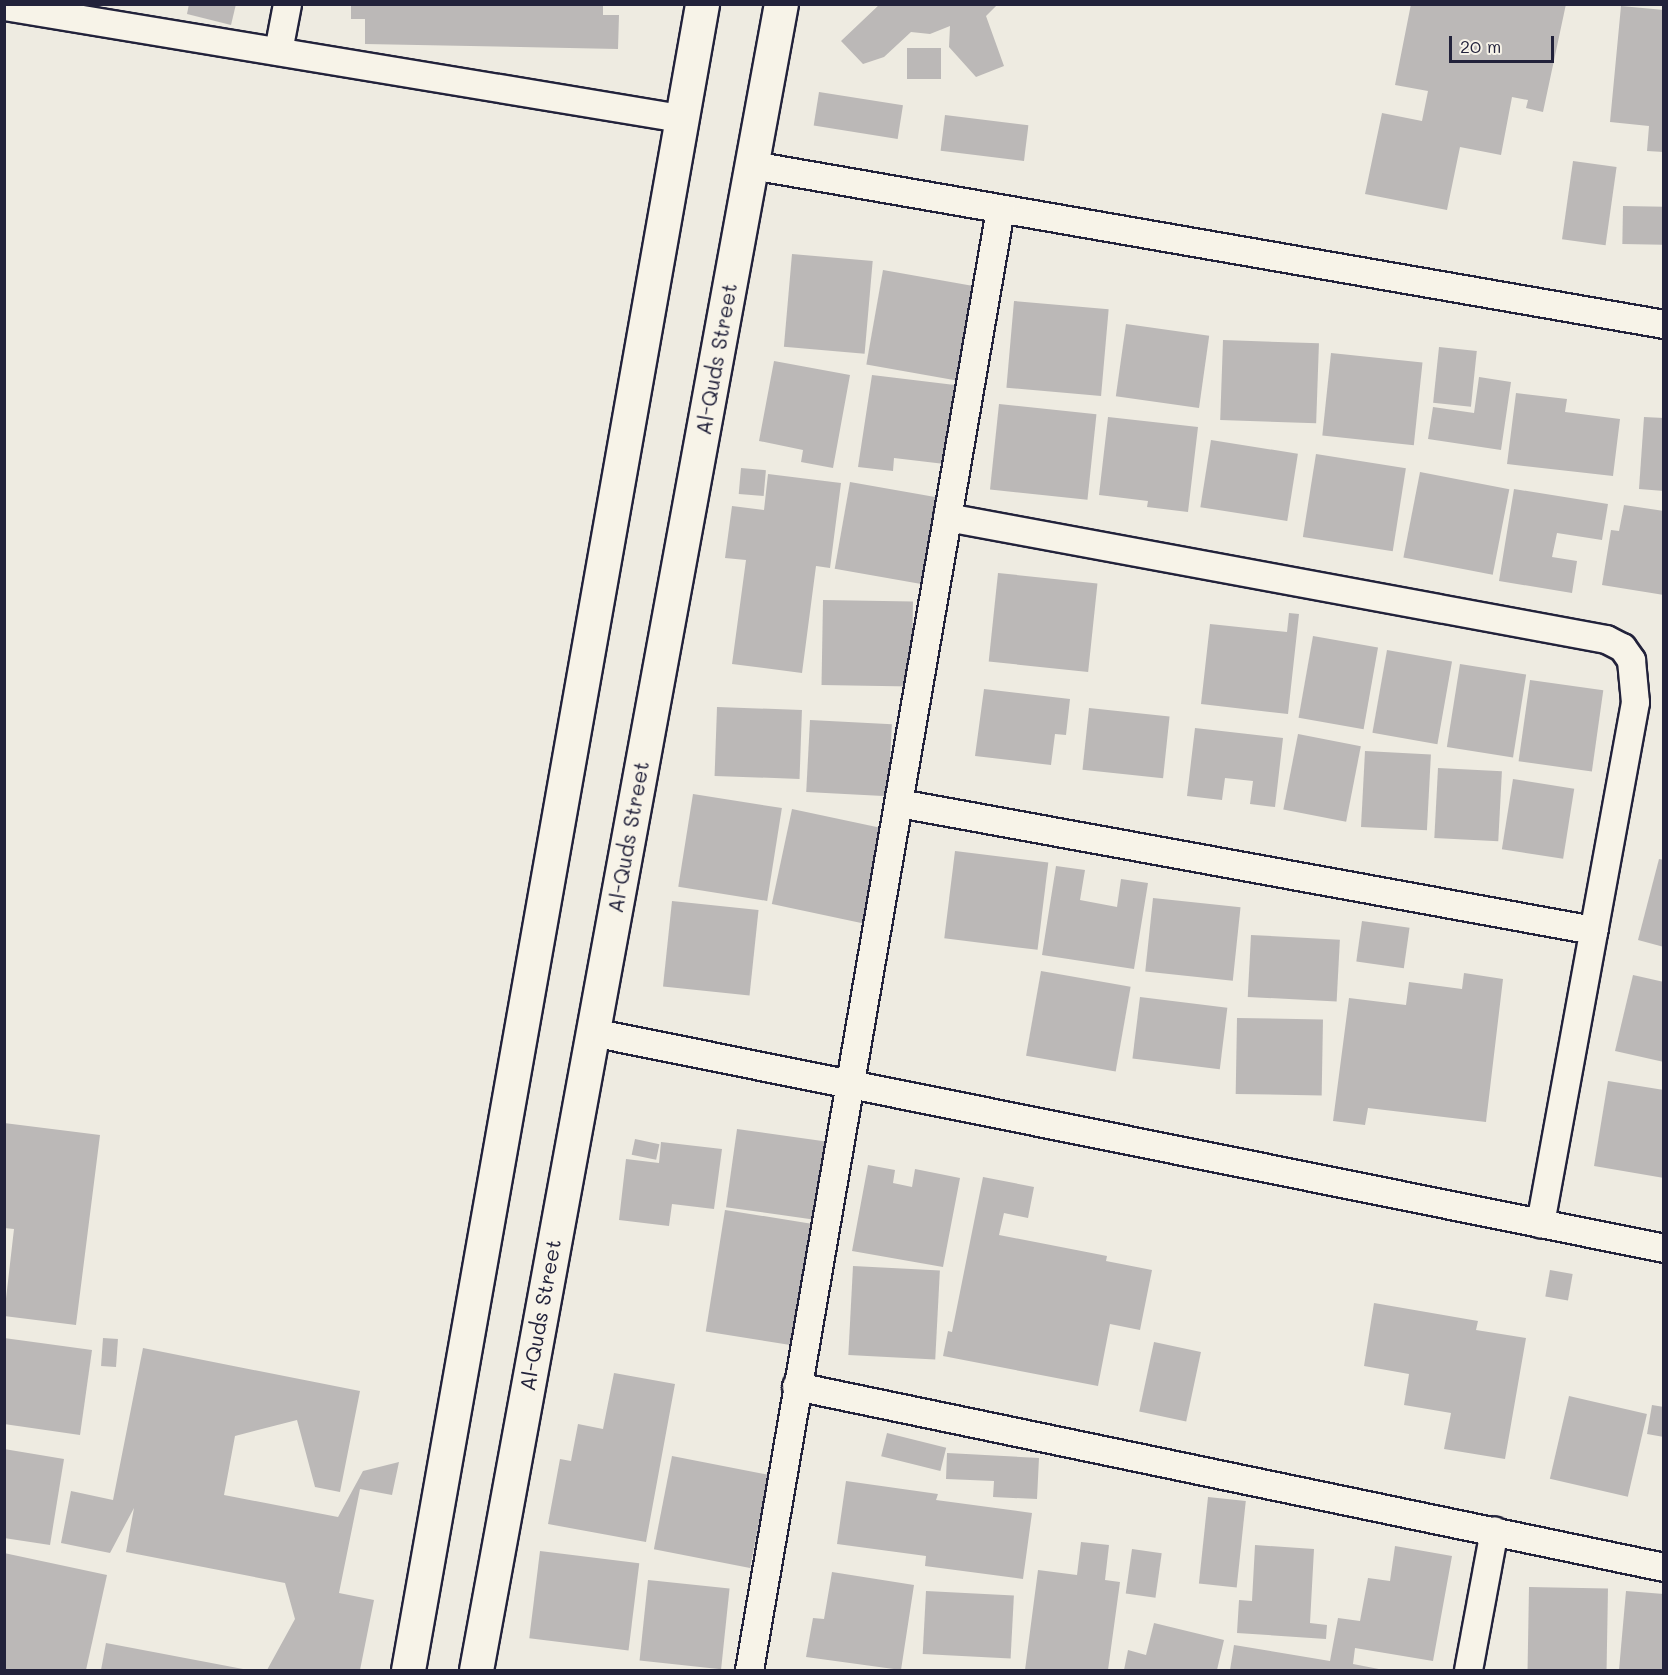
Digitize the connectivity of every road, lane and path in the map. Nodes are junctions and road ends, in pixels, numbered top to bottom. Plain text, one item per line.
1 (287, 4) edge
2 (702, 4) edge
3 (781, 4) edge
4 (4, 6) edge
5 (278, 51) junction
6 (680, 118) junction
7 (752, 165) junction
8 (1000, 209) junction
9 (1664, 324) edge
10 (947, 517) junction
11 (898, 803) junction
12 (1593, 930) junction
13 (592, 1032) junction
14 (850, 1084) junction
15 (1540, 1223) junction
16 (1664, 1248) edge
17 (796, 1386) junction
18 (1494, 1530) junction
19 (1664, 1567) edge
20 (408, 1671) edge
21 (476, 1671) edge
22 (749, 1671) edge
23 (1468, 1671) edge

1 - 5 street
2 - 6 street
3 - 7 street, Al-Quds Street
4 - 5 street
5 - 6 street
6 - 20 street
7 - 8 street
7 - 13 street, Al-Quds Street
8 - 9 street
8 - 10 street
10 - 11 street
10 - 12 street
11 - 12 street
11 - 14 street
12 - 15 street
13 - 14 street
13 - 21 street, Al-Quds Street
14 - 15 street
14 - 17 street
15 - 16 street
17 - 18 street
17 - 22 street
18 - 19 street
18 - 23 street

